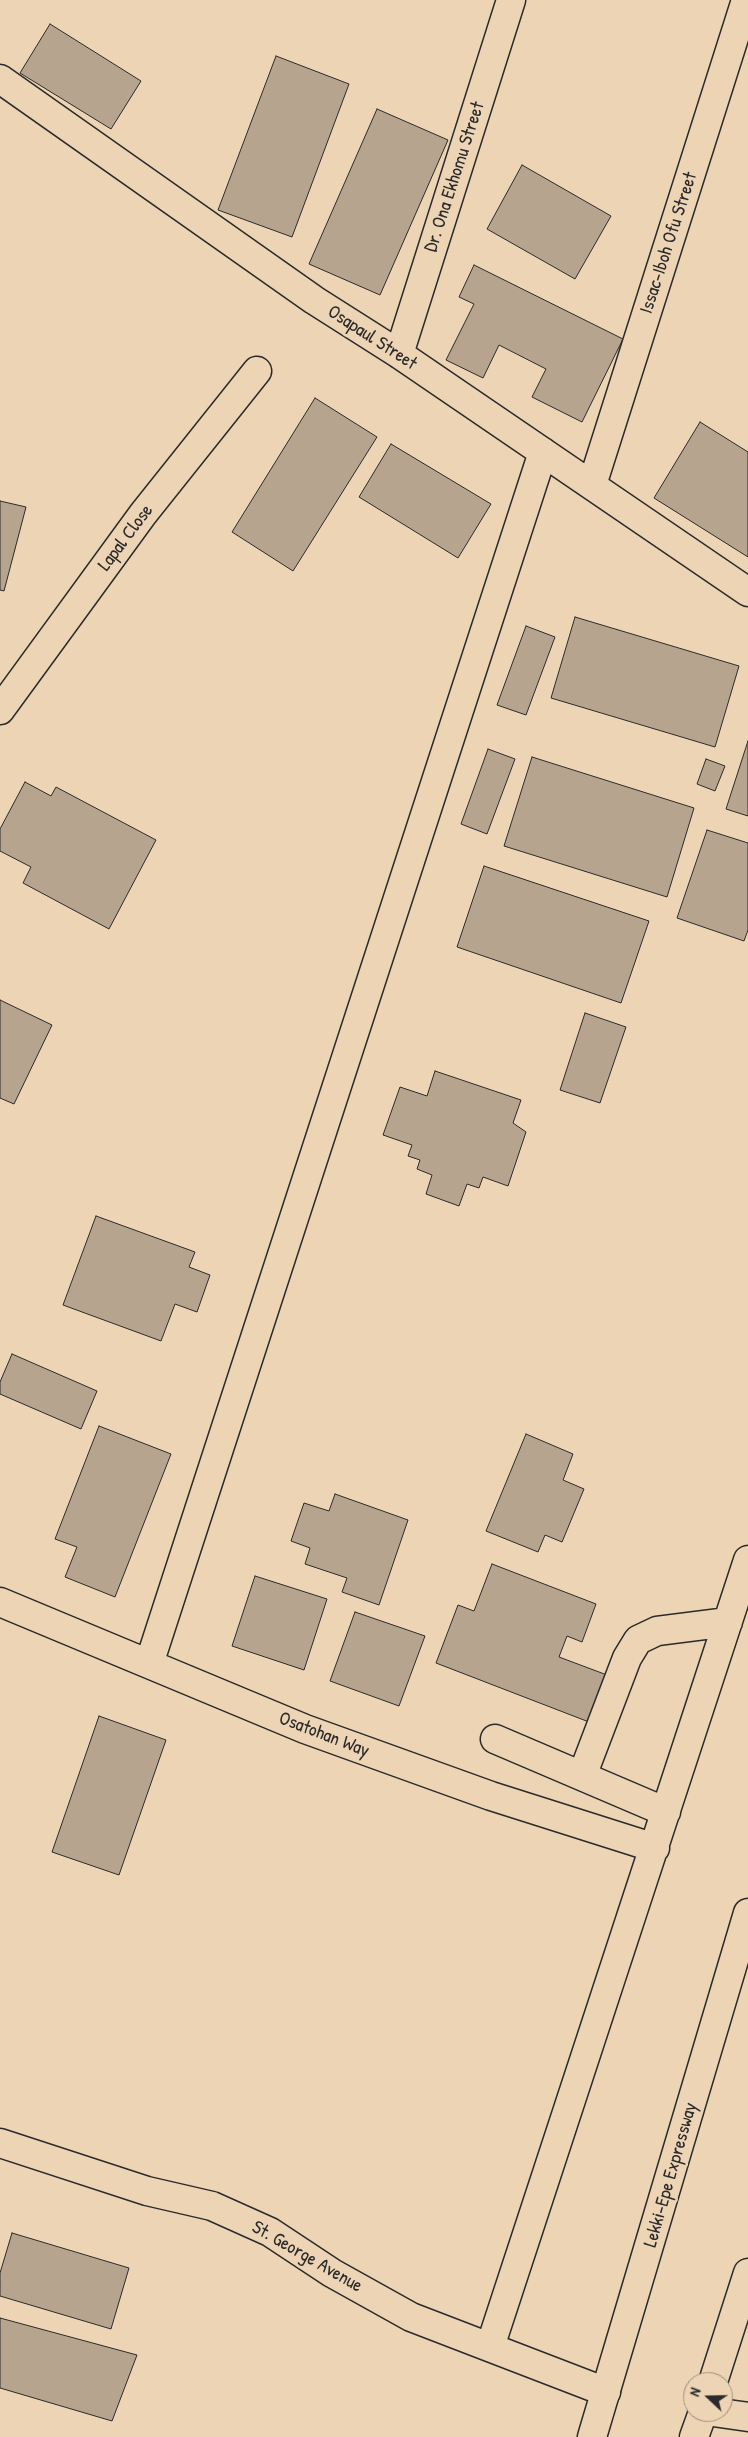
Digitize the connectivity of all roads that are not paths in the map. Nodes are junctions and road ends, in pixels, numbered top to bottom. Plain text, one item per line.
1 (511, 0) edge
2 (746, 0) edge
3 (0, 79) edge
4 (399, 354) junction
5 (257, 370) dead end
6 (543, 452) junction
7 (592, 485) junction
8 (748, 592) edge
9 (0, 710) edge
10 (748, 1560) edge
11 (0, 1602) edge
12 (728, 1622) junction
13 (149, 1664) junction
14 (495, 1739) dead end
15 (582, 1776) junction
16 (666, 1812) junction
17 (654, 1848) junction
18 (748, 1913) edge
19 (0, 2143) edge
20 (748, 2273) edge
21 (740, 2324) edge
22 (490, 2347) junction
23 (717, 2372) edge
24 (606, 2392) junction
25 (733, 2415) edge
26 (748, 2417) edge
27 (699, 2422) edge
28 (592, 2437) edge
29 (694, 2437) edge

1 - 4 main road, Dr. Ona Ekhomu Street
2 - 7 main road, Issac-Iboh Ofu Street
3 - 4 main road, Osapaul Street
4 - 6 main road, Osapaul Street
5 - 9 main road, Lapal Close
6 - 7 main road, Osapaul Street
6 - 13 main road
7 - 8 main road, Osapaul Street
10 - 12 main road
11 - 13 main road, Osatohan Way
12 - 15 main road
12 - 16 main road
13 - 17 main road, Osatohan Way
14 - 15 main road
15 - 16 main road
16 - 17 main road
17 - 22 main road
18 - 24 main road, Lekki-Epe Expressway
19 - 22 main road, St. George Avenue
20 - 21 main road
21 - 23 main road
22 - 24 main road, St. George Avenue
24 - 28 main road, Lekki-Epe Expressway
25 - 26 main road
27 - 29 main road

